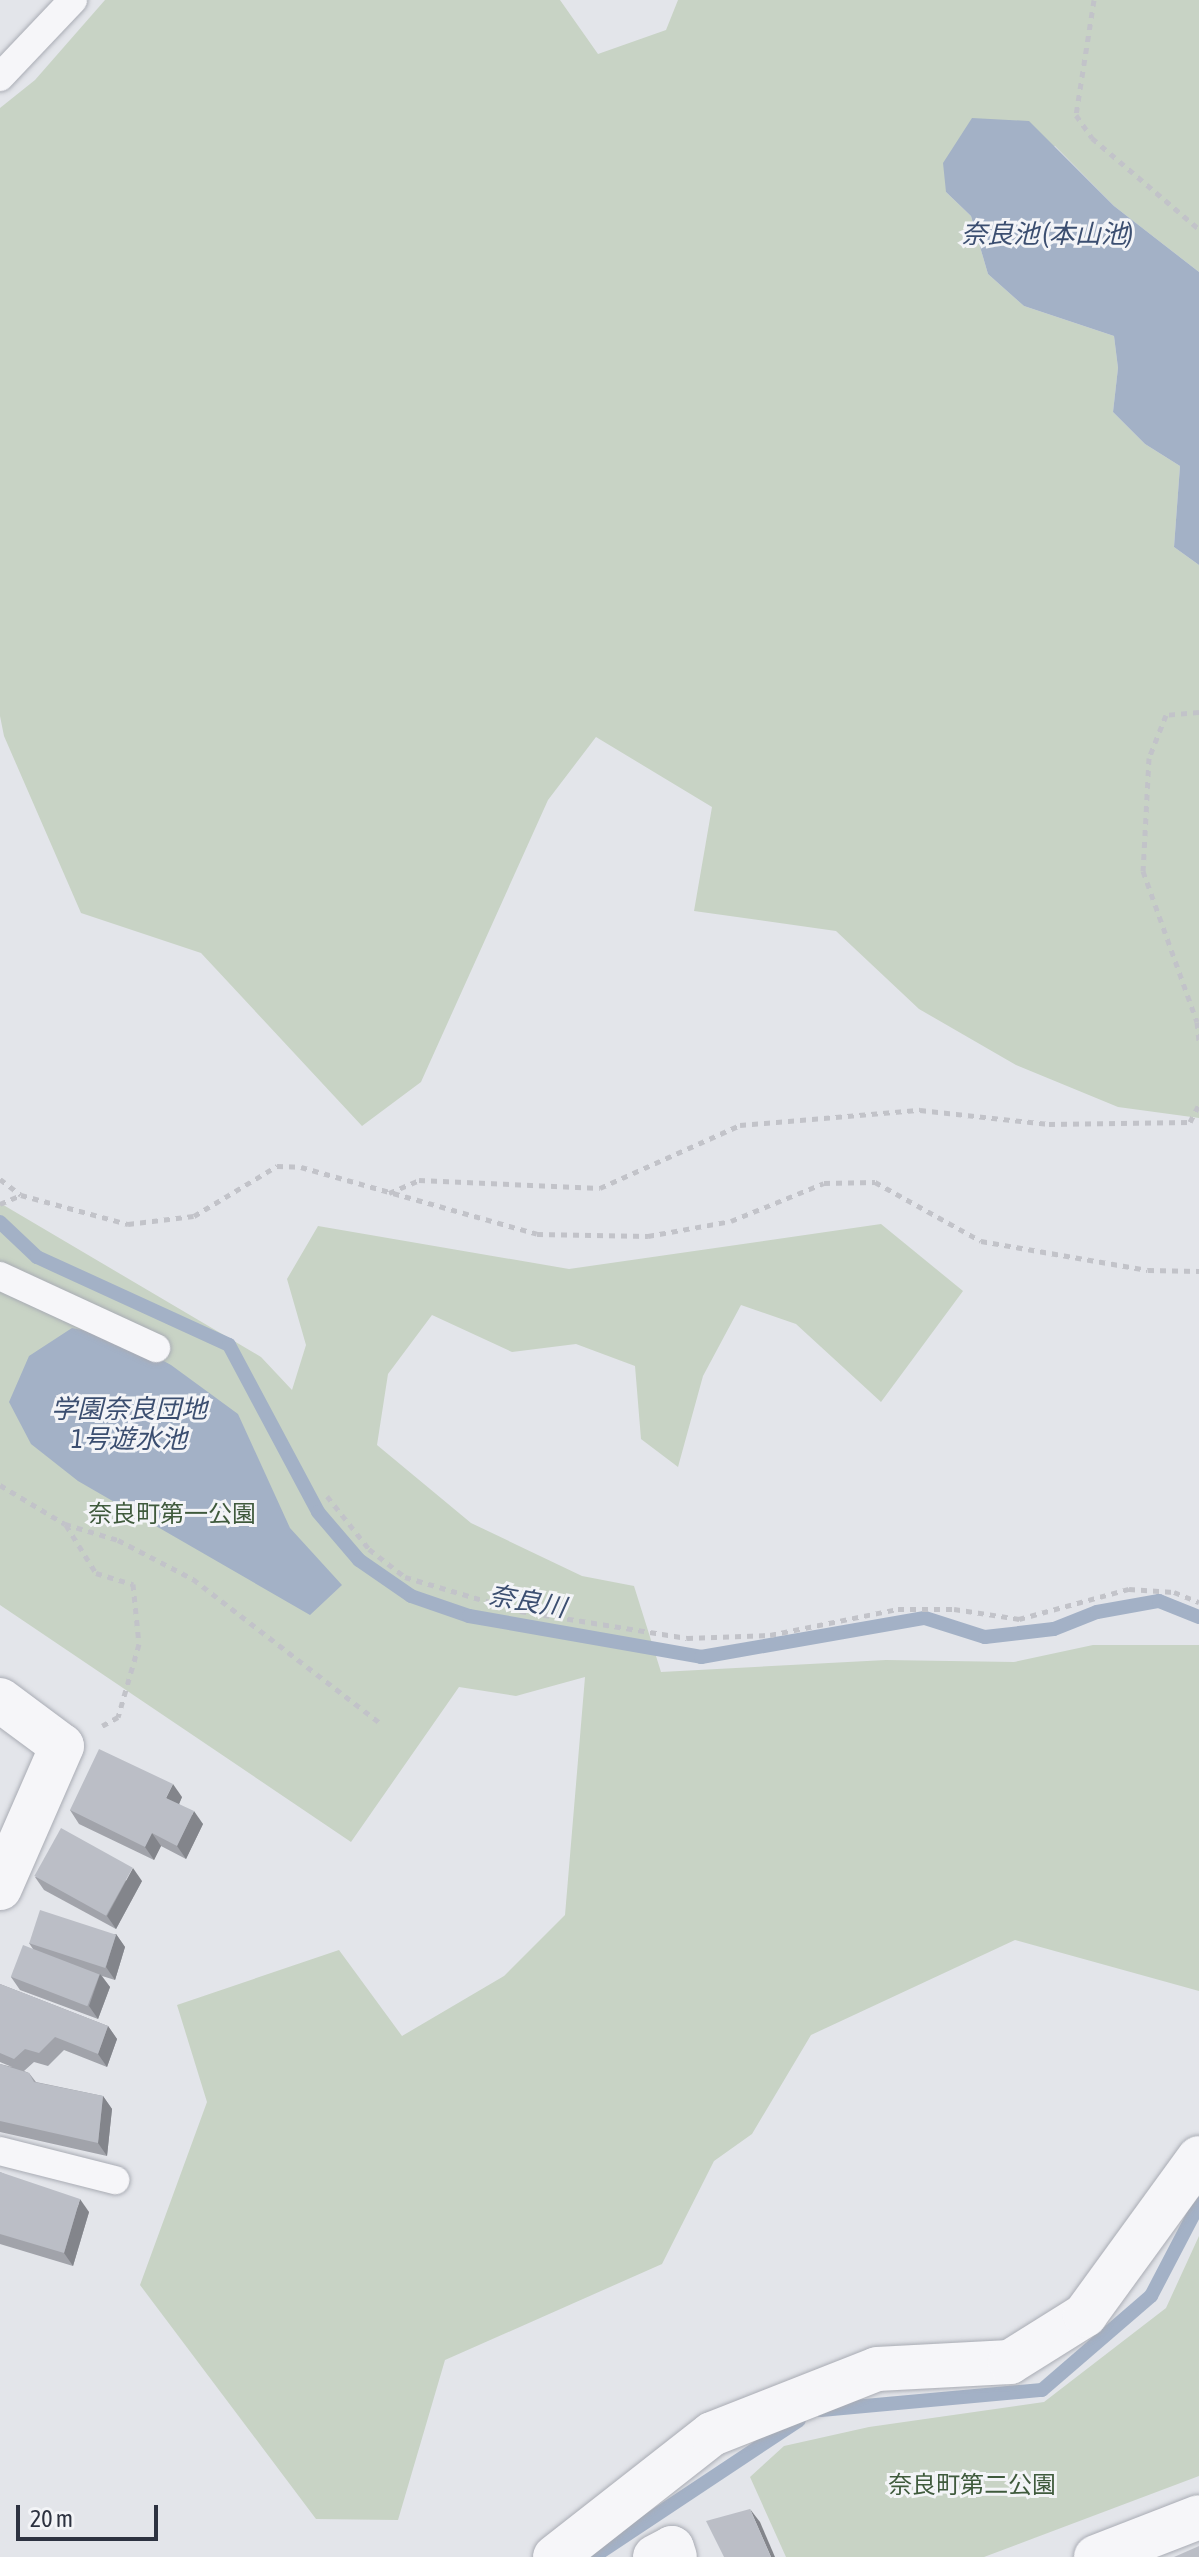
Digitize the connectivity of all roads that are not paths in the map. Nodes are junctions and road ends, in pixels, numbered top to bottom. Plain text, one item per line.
1 (73, 0) edge
2 (0, 77) edge
3 (0, 1276) edge
4 (156, 1348) dead end
5 (0, 1700) edge
6 (0, 1888) edge
7 (0, 2151) edge
8 (1199, 2158) edge
9 (115, 2180) dead end
10 (1199, 2517) edge
11 (555, 2557) edge
12 (655, 2557) edge
13 (675, 2557) edge
14 (1096, 2557) edge

1 - 2 lane
3 - 4 lane
5 - 6 street
7 - 9 lane
8 - 11 street
10 - 14 street
12 - 13 street

